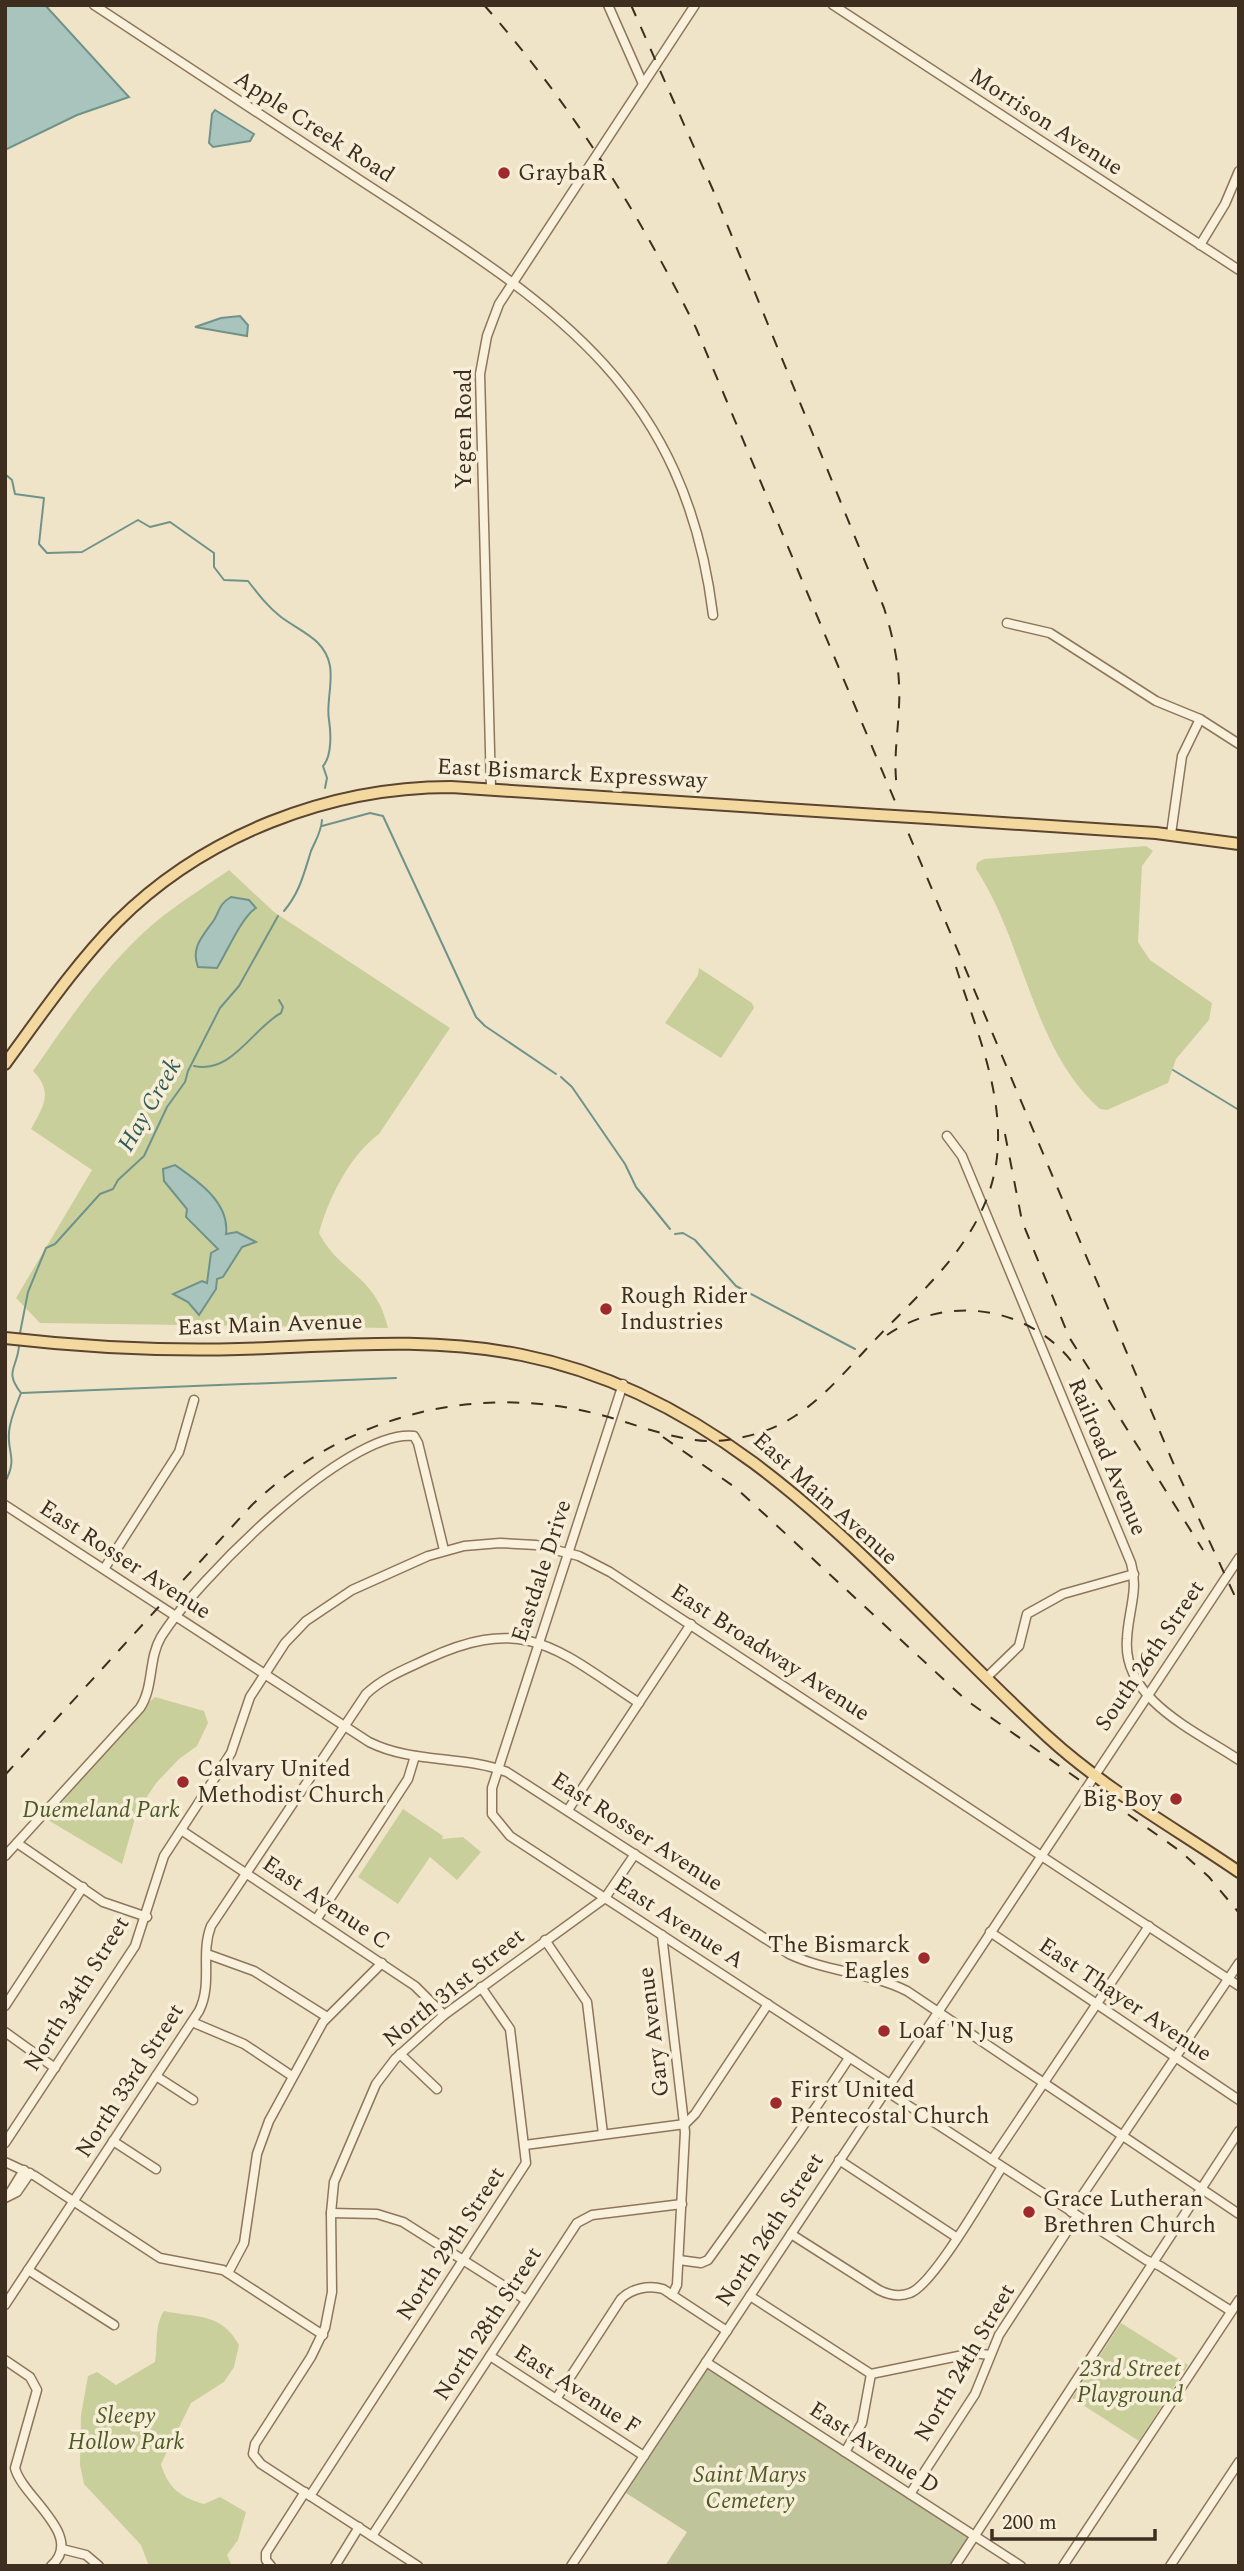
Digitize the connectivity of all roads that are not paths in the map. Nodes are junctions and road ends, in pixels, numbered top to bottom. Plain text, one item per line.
1 (93, 5) edge
2 (608, 5) edge
3 (695, 5) edge
4 (832, 5) edge
5 (643, 84) junction
6 (1239, 171) edge
7 (1200, 245) junction
8 (1239, 270) edge
9 (513, 282) junction
10 (713, 615) dead end
11 (1007, 623) dead end
12 (1200, 719) junction
13 (1239, 744) edge
14 (491, 788) junction
15 (1171, 834) junction
16 (1239, 844) edge
17 (5, 1064) edge
18 (947, 1136) dead end
19 (5, 1338) edge
20 (622, 1384) junction
21 (194, 1400) dead end
22 (5, 1505) edge
23 (444, 1550) junction
24 (568, 1552) junction
25 (1239, 1558) edge
26 (104, 1569) junction
27 (1134, 1574) junction
28 (175, 1616) junction
29 (691, 1624) junction
30 (540, 1642) junction
31 (264, 1674) junction
32 (986, 1678) junction
33 (1147, 1696) junction
34 (639, 1703) junction
35 (342, 1726) junction
36 (415, 1756) junction
37 (1239, 1760) edge
38 (498, 1769) junction
39 (1094, 1774) junction
40 (568, 1810) junction
41 (181, 1830) junction
42 (17, 1843) junction
43 (635, 1854) junction
44 (1042, 1854) junction
45 (5, 1856) edge
46 (246, 1872) junction
47 (1239, 1872) edge
48 (83, 1887) junction
49 (606, 1898) junction
50 (147, 1917) junction
51 (316, 1920) junction
52 (1149, 1926) junction
53 (990, 1932) junction
54 (662, 1935) junction
55 (545, 1940) junction
56 (206, 1954) junction
57 (382, 1963) junction
58 (1239, 1963) edge
59 (1228, 1979) junction
60 (1239, 1986) edge
61 (481, 1987) junction
62 (768, 2004) junction
63 (1097, 2005) junction
64 (5, 2006) edge
65 (938, 2010) junction
66 (444, 2015) junction
67 (327, 2017) junction
68 (192, 2022) junction
69 (5, 2032) edge
70 (400, 2054) junction
71 (849, 2058) junction
72 (1175, 2058) junction
73 (55, 2068) junction
74 (156, 2076) junction
75 (292, 2076) junction
76 (1045, 2083) junction
77 (888, 2087) junction
78 (437, 2089) dead end
79 (193, 2100) dead end
80 (1239, 2100) edge
81 (685, 2124) junction
82 (1239, 2132) edge
83 (603, 2134) junction
84 (1123, 2136) junction
85 (113, 2141) junction
86 (5, 2143) edge
87 (525, 2145) junction
88 (839, 2160) junction
89 (992, 2160) junction
90 (5, 2162) edge
91 (1002, 2167) junction
92 (156, 2169) dead end
93 (27, 2171) junction
94 (1201, 2188) junction
95 (6, 2197) edge
96 (73, 2201) junction
97 (682, 2204) junction
98 (331, 2213) junction
99 (1074, 2214) junction
100 (1239, 2214) edge
101 (791, 2234) junction
102 (956, 2237) junction
103 (464, 2259) junction
104 (679, 2260) junction
105 (1154, 2263) junction
106 (28, 2270) junction
107 (228, 2273) junction
108 (672, 2295) junction
109 (750, 2296) junction
110 (526, 2300) junction
111 (1239, 2300) edge
112 (5, 2305) edge
113 (1231, 2311) junction
114 (114, 2325) dead end
115 (727, 2331) junction
116 (323, 2335) junction
117 (989, 2355) junction
118 (490, 2356) junction
119 (5, 2360) edge
120 (706, 2362) junction
121 (871, 2374) junction
122 (556, 2399) junction
123 (845, 2452) junction
124 (644, 2456) junction
125 (1239, 2462) edge
126 (308, 2494) junction
127 (910, 2494) junction
128 (359, 2527) junction
129 (975, 2535) junction
130 (372, 2536) junction
131 (62, 2549) junction
132 (268, 2563) edge
133 (414, 2565) edge
134 (51, 2566) edge
135 (99, 2566) edge
136 (335, 2566) edge
137 (571, 2566) edge
138 (955, 2566) edge
139 (1021, 2566) edge
140 (1063, 2566) edge
141 (1170, 2566) edge

1 - 9 street, Apple Creek Road
2 - 5 street
3 - 5 street, Yegen Road
4 - 7 street, Morrison Avenue
5 - 9 street, Yegen Road
6 - 7 street
7 - 8 street, Morrison Avenue
9 - 10 street, Apple Creek Road
9 - 14 street, Yegen Road
11 - 12 street
12 - 13 street
12 - 15 street
14 - 15 main road, East Bismarck Expressway, bridge
14 - 17 main road, East Bismarck Expressway
15 - 16 main road, East Bismarck Expressway
18 - 27 street, Railroad Avenue
19 - 20 main road, East Main Avenue
20 - 24 street, Eastdale Drive
20 - 32 main road, East Main Avenue
21 - 26 street
22 - 26 street, East Rosser Avenue
23 - 24 street, East Broadway Avenue
23 - 28 street
23 - 31 street, East Broadway Avenue
24 - 29 street, East Broadway Avenue
24 - 30 street, Eastdale Drive
25 - 33 street, South 26th Street
26 - 28 street, East Rosser Avenue
27 - 32 street
27 - 33 street, Railroad Avenue
28 - 31 street, East Rosser Avenue
28 - 42 street
29 - 34 street
29 - 44 street, East Broadway Avenue
30 - 34 street
30 - 35 street
30 - 38 street, Eastdale Drive
31 - 35 street, East Rosser Avenue
31 - 41 street, North 34th Street
32 - 39 main road, East Main Avenue
33 - 37 street, Railroad Avenue
33 - 39 street, South 26th Street
34 - 40 street
35 - 36 street, East Rosser Avenue
35 - 46 street, North 33rd Street
36 - 38 street, East Rosser Avenue
36 - 51 street
38 - 40 street, East Rosser Avenue
38 - 49 street, East Avenue A
39 - 44 street, North 26th Street
39 - 47 main road, East Main Avenue
40 - 43 street, East Rosser Avenue
41 - 46 street, East Avenue C
41 - 50 street, North 34th Street
42 - 45 street
42 - 48 street
43 - 49 street, North 31st Street
43 - 65 street, East Rosser Avenue
44 - 52 street, East Broadway Avenue
44 - 53 street, North 26th Street
46 - 51 street, East Avenue C
46 - 56 street, North 33rd Street
48 - 50 street
48 - 64 street
49 - 54 street, East Avenue A
49 - 55 street, North 31st Street
50 - 73 street, North 34th Street
51 - 57 street, East Avenue C
52 - 59 street, East Broadway Avenue
52 - 63 street
53 - 63 street, East Thayer Avenue
53 - 65 street, North 26th Street
54 - 62 street, East Avenue A
54 - 81 street, Gary Avenue
55 - 61 street, North 31st Street
55 - 83 street
56 - 67 street
56 - 68 street, North 33rd Street
57 - 66 street, East Avenue C
57 - 67 street
58 - 59 street, North 24th Street
59 - 60 street, East Broadway Avenue
59 - 72 street, North 24th Street
61 - 66 street, North 31st Street
61 - 87 street
62 - 71 street, East Avenue A
62 - 81 street
63 - 72 street, East Thayer Avenue
63 - 76 street
65 - 76 street, East Rosser Avenue
65 - 77 street, North 26th Street
66 - 70 street, North 31st Street
67 - 75 street
68 - 74 street, North 33rd Street
68 - 75 street
69 - 73 street
70 - 78 street
70 - 98 street, North 31st Street
71 - 77 street, East Avenue A
71 - 104 street
72 - 80 street, East Thayer Avenue
72 - 84 street, North 24th Street
73 - 86 street, North 34th Street
74 - 79 street
74 - 85 street, North 33rd Street
75 - 107 street
76 - 84 street, East Rosser Avenue
76 - 89 street
77 - 88 street, North 26th Street
77 - 89 street, East Avenue A
81 - 83 street
81 - 97 street, Gary Avenue
82 - 94 street
83 - 87 street
84 - 94 street, East Rosser Avenue
84 - 99 street, North 24th Street
85 - 92 street
85 - 96 street, North 33rd Street
87 - 103 street, North 29th Street
88 - 101 street, North 26th Street
88 - 102 street
89 - 91 street, East Avenue A
90 - 93 street
91 - 99 street, East Avenue A
91 - 102 street
93 - 95 street
93 - 96 street
94 - 100 street, East Rosser Avenue
94 - 105 street
96 - 106 street, North 33rd Street
96 - 107 street
97 - 104 street, Gary Avenue
97 - 110 street, North 28th Street
98 - 103 street
98 - 116 street, North 31st Street
99 - 105 street, East Avenue A
99 - 117 street, North 24th Street
101 - 102 street
101 - 109 street, North 26th Street
103 - 110 street
103 - 126 street, North 29th Street
104 - 108 street, Gary Avenue
105 - 113 street, East Avenue A
105 - 129 street
106 - 112 street, North 33rd Street
106 - 114 street
107 - 116 street
108 - 115 street
108 - 122 street
109 - 115 street, North 26th Street
109 - 121 street
110 - 118 street, North 28th Street
111 - 113 street
113 - 140 street
115 - 120 street, North 26th Street
116 - 126 street, North 31st Street
117 - 121 street
117 - 127 street, North 24th Street
118 - 122 street, East Avenue F
118 - 130 street, North 28th Street
119 - 131 street
120 - 123 street, East Avenue D
120 - 124 street, North 26th Street
121 - 123 street
122 - 124 street, East Avenue F
123 - 127 street, East Avenue D
124 - 137 street, North 26th Street
125 - 141 street
126 - 128 street
126 - 132 street, North 29th Street
127 - 129 street, East Avenue D
128 - 130 street
128 - 136 street
129 - 138 street
129 - 139 street, East Avenue D
130 - 133 street
131 - 134 street
131 - 135 street

